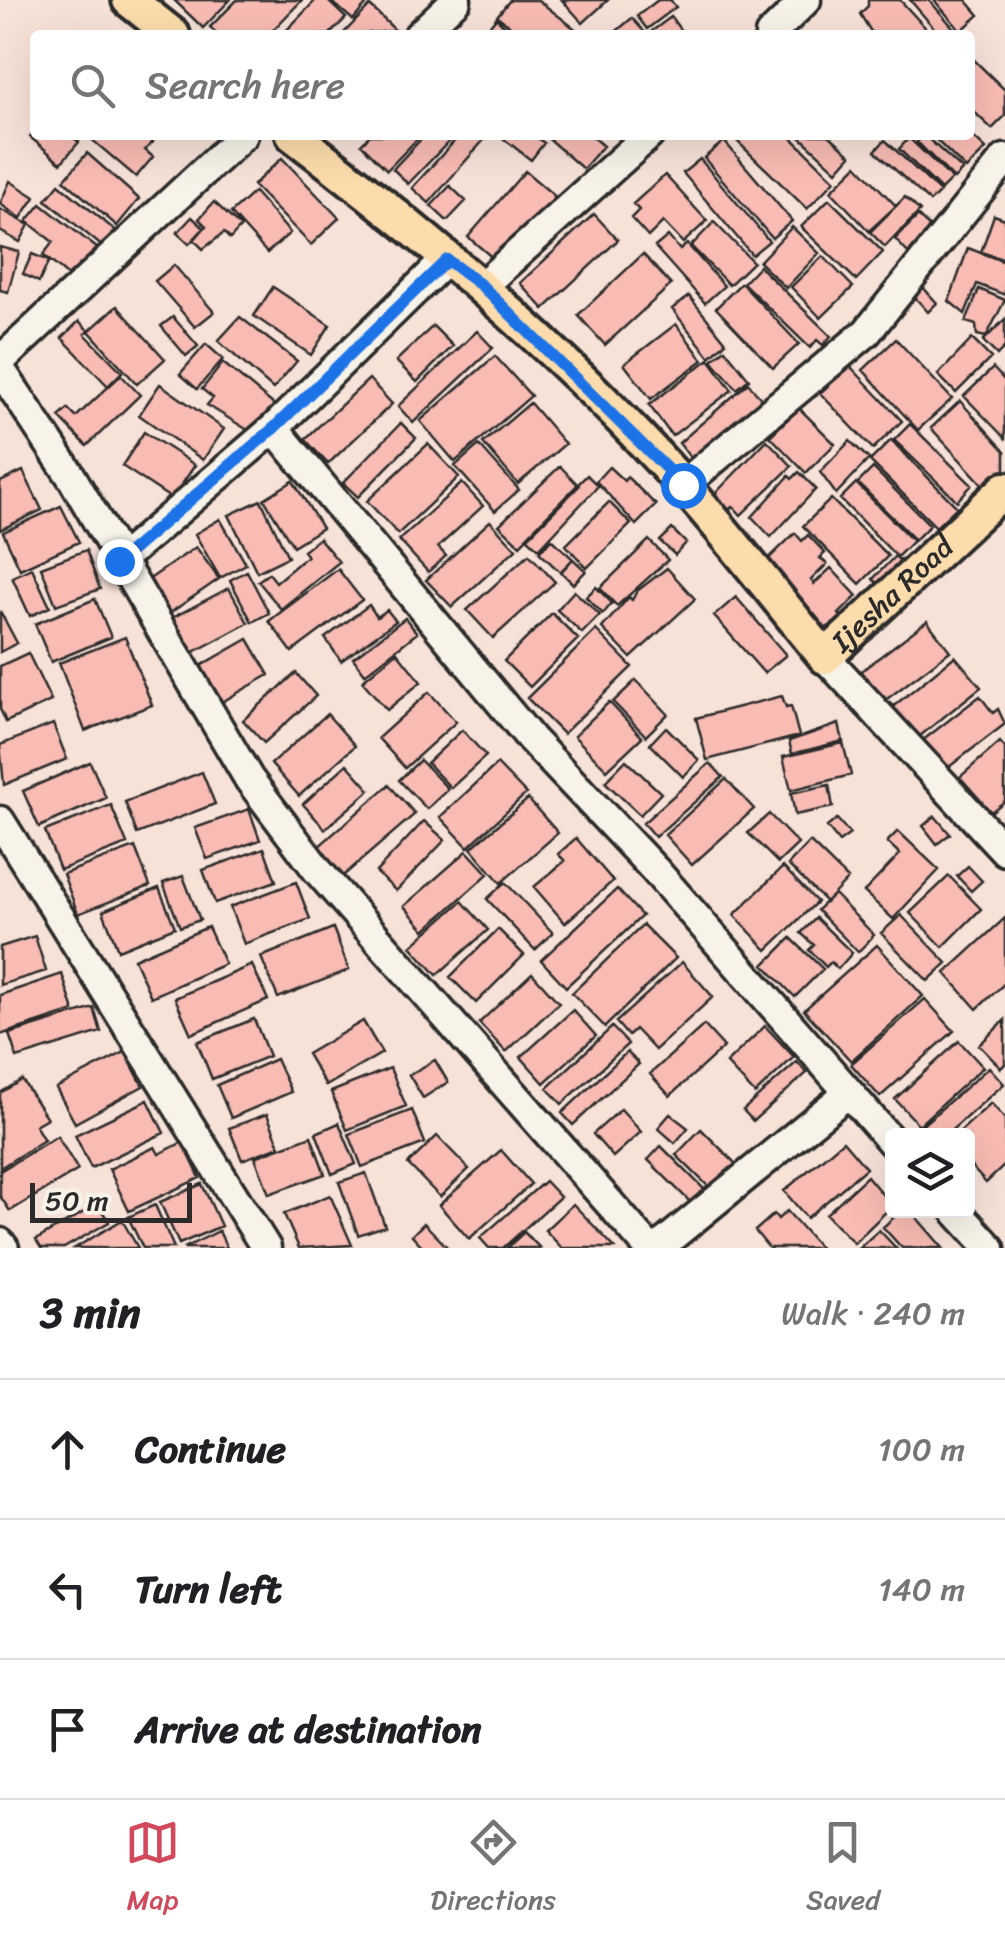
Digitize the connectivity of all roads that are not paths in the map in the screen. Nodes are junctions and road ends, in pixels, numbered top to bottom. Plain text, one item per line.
1 (129, 0) edge
2 (456, 0) edge
3 (806, 0) edge
4 (167, 30) edge
5 (424, 30) edge
6 (775, 30) edge
7 (238, 140) edge
8 (305, 140) edge
9 (643, 140) edge
10 (1005, 158) edge
11 (447, 260) junction
12 (482, 286) junction
13 (0, 361) edge
14 (0, 369) edge
15 (274, 428) junction
16 (683, 485) junction
17 (1005, 489) edge
18 (119, 561) junction
19 (825, 657) junction
20 (0, 821) edge
21 (1002, 841) edge
22 (848, 1094) junction
23 (885, 1134) edge
24 (963, 1218) edge
25 (266, 1248) edge
26 (649, 1248) edge
27 (658, 1248) edge
28 (990, 1248) edge

1 - 4 main road
2 - 5 street
3 - 6 street
7 - 13 street
8 - 11 main road
9 - 12 street
10 - 16 street
11 - 12 main road
11 - 15 street
12 - 16 main road
14 - 18 street
15 - 18 street
15 - 22 street
16 - 19 main road
17 - 19 main road, Ijesha Road
18 - 26 street
19 - 21 street
20 - 25 street
22 - 23 street
22 - 27 street
24 - 28 street

